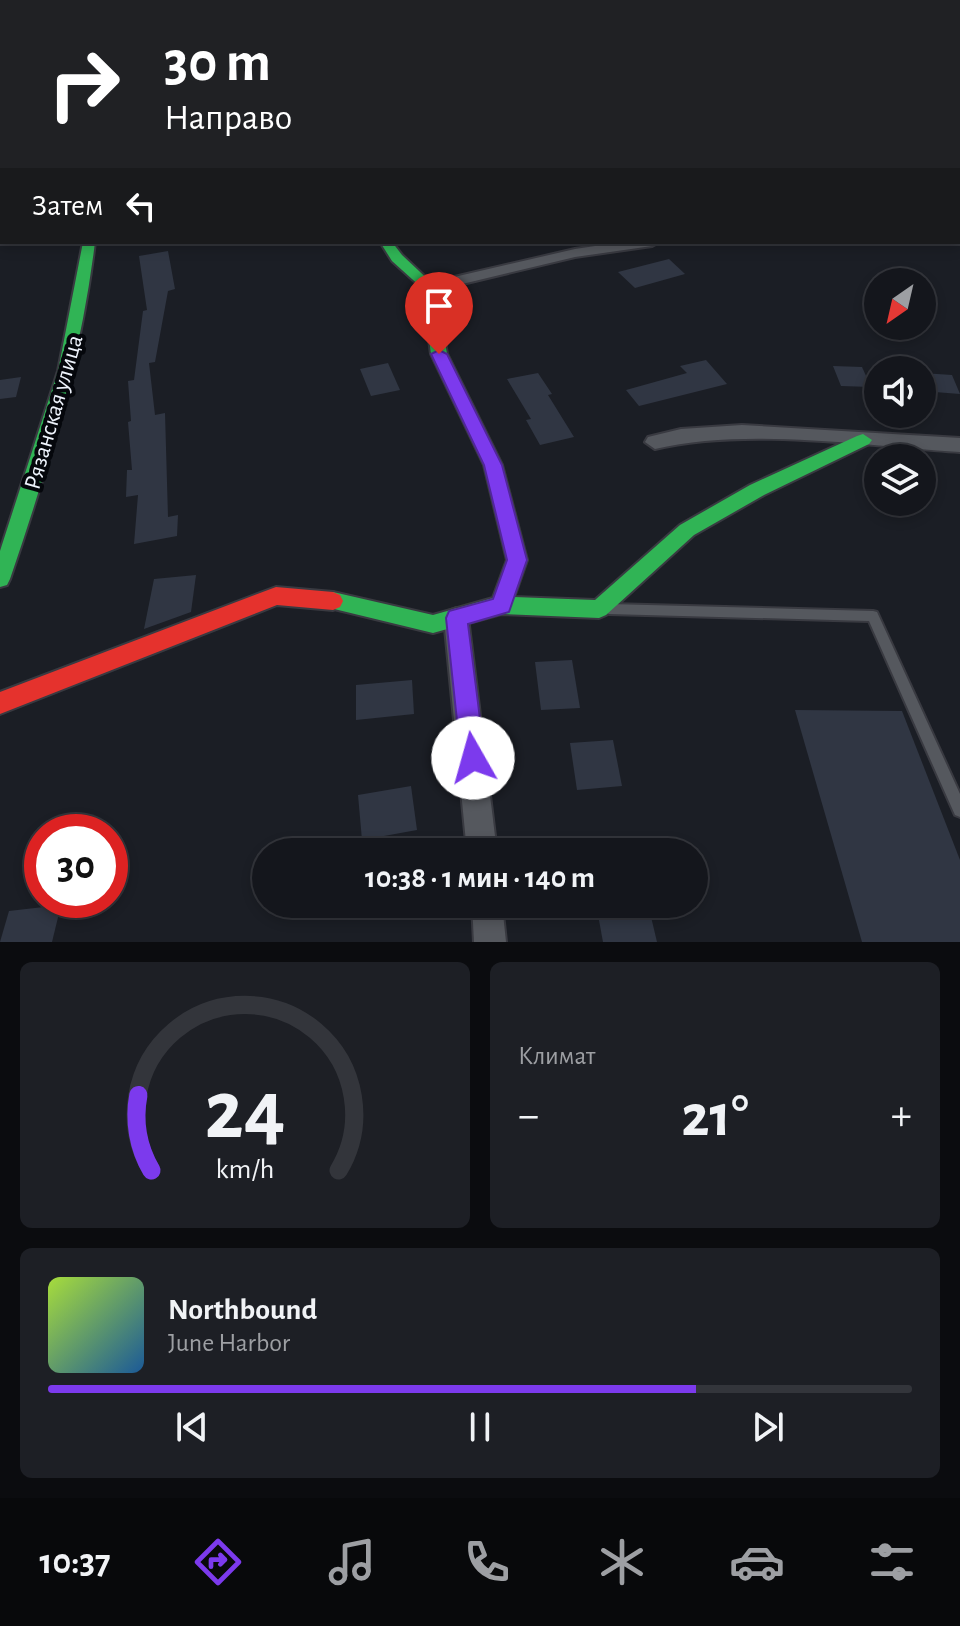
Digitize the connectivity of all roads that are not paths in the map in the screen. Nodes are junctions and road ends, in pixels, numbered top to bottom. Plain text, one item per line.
1 (89, 244) edge
2 (387, 244) edge
3 (638, 244) edge
4 (429, 287) junction
5 (863, 440) junction
6 (655, 442) dead end
7 (960, 445) edge
8 (0, 579) edge
9 (501, 605) junction
10 (599, 609) junction
11 (456, 618) junction
12 (0, 703) edge
13 (960, 810) edge
14 (480, 838) edge
15 (488, 918) edge
16 (490, 942) edge

1 - 8 street, Рязанская улица
2 - 4 street
3 - 4 street
4 - 9 street
5 - 6 street
5 - 7 street
5 - 10 street
9 - 10 street
9 - 11 street
10 - 13 lane
11 - 12 street
11 - 14 street
15 - 16 street

